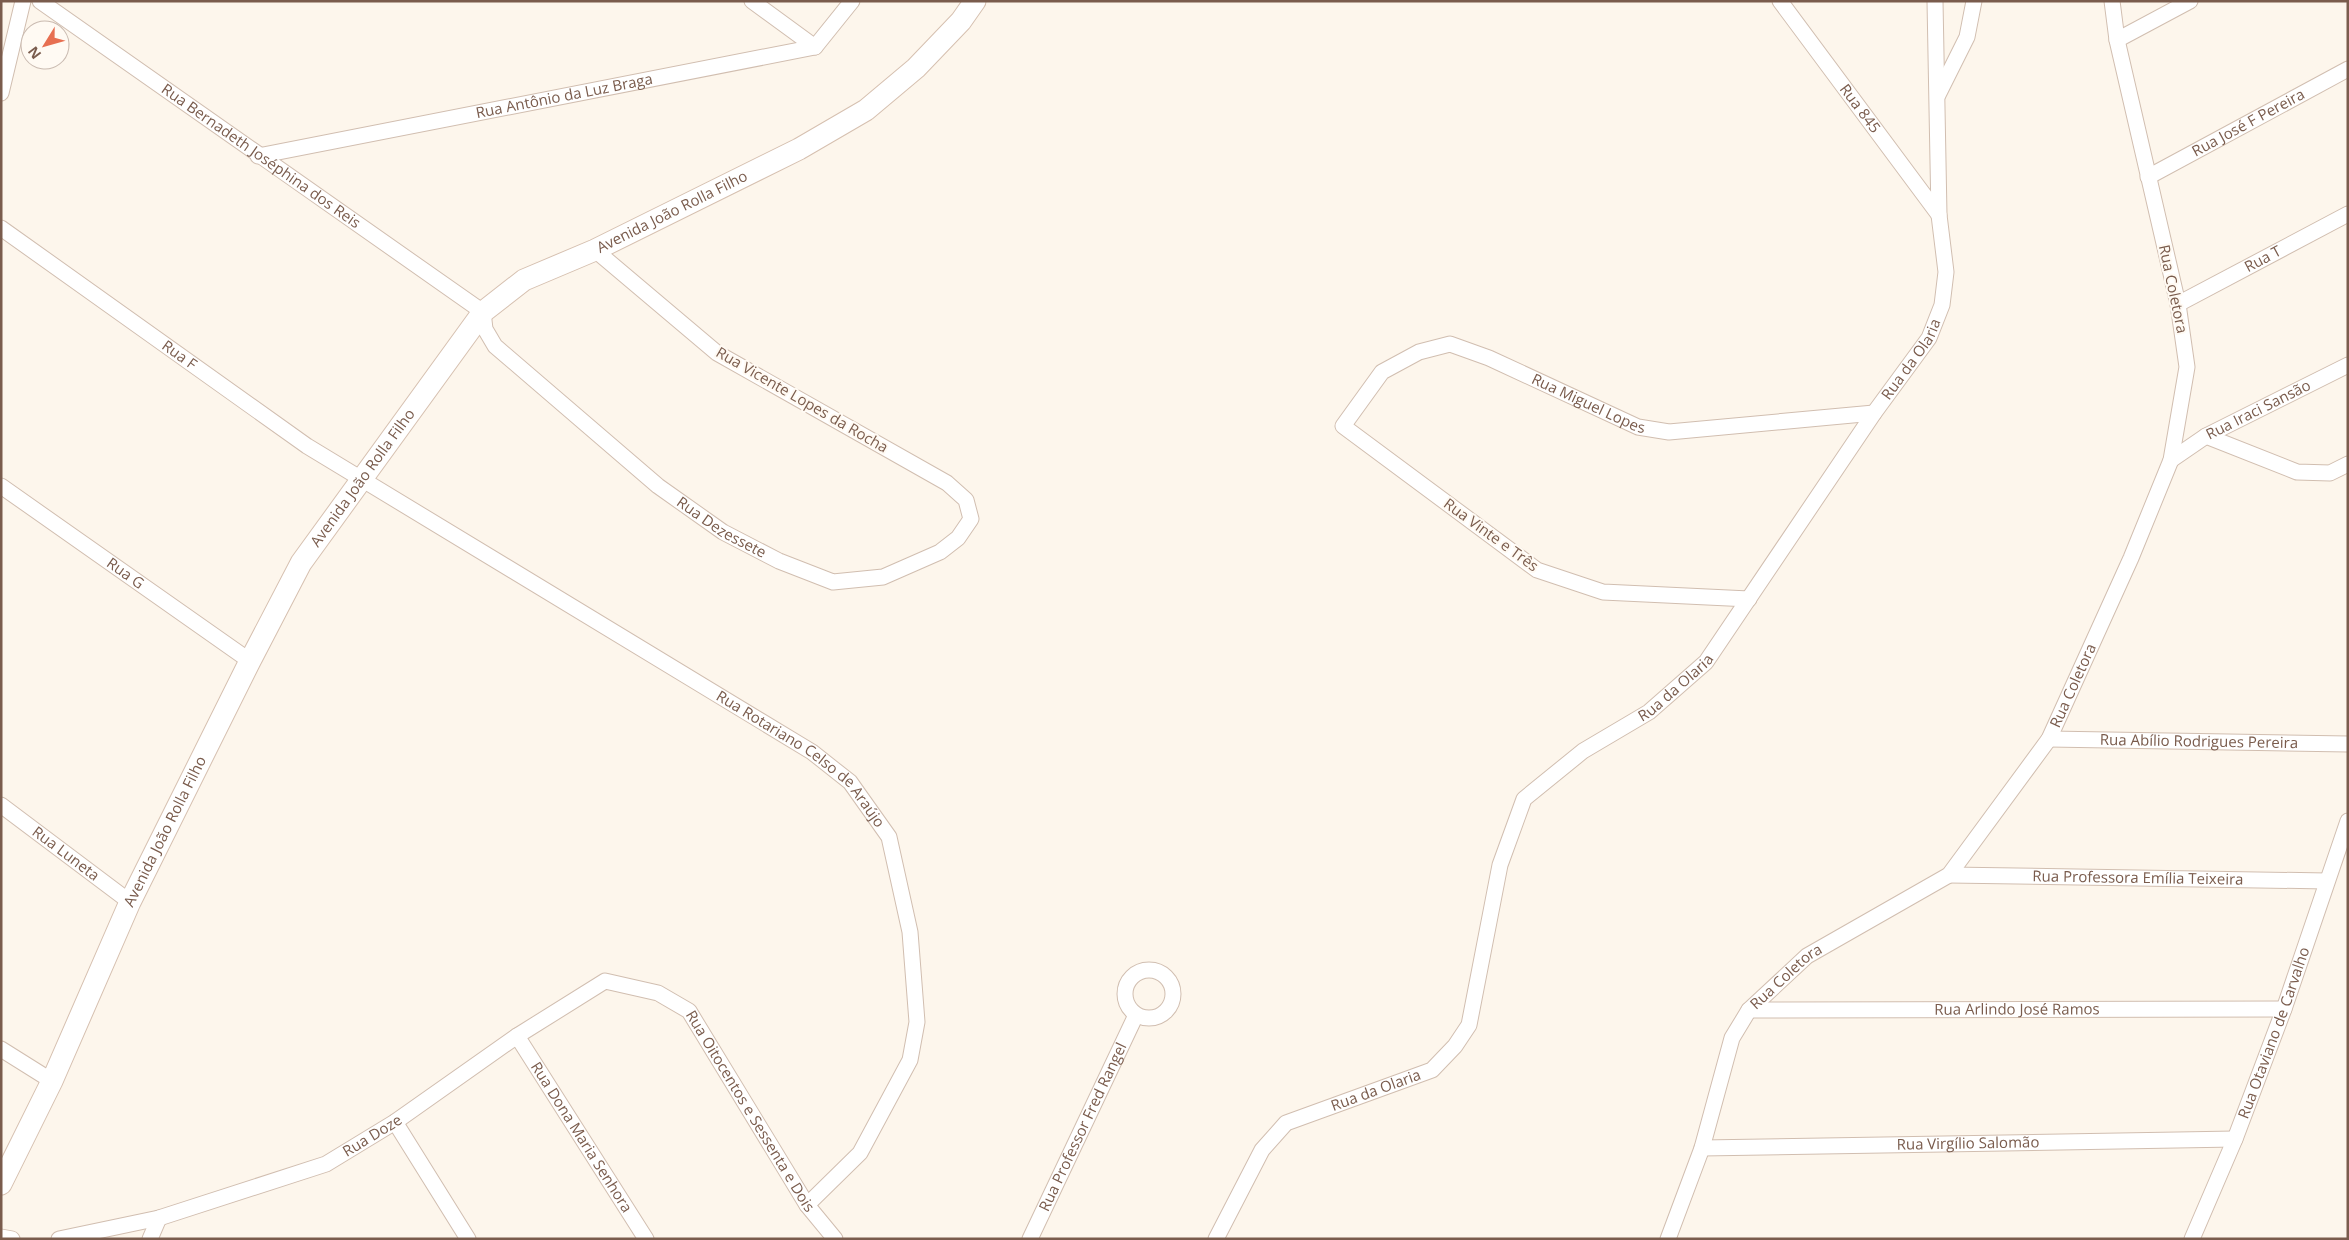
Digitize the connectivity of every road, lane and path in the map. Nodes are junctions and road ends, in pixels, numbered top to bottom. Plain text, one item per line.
1 (22, 1) edge
2 (40, 1) edge
3 (752, 1) edge
4 (852, 1) edge
5 (975, 1) edge
6 (1780, 1) edge
7 (1935, 1) edge
8 (1974, 1) edge
9 (2112, 1) edge
10 (2190, 1) edge
11 (2117, 40) junction
12 (815, 47) junction
13 (2348, 69) edge
14 (1, 93) edge
15 (1937, 98) junction
16 (258, 156) junction
17 (2148, 177) junction
18 (2348, 214) edge
19 (1939, 215) junction
20 (1, 228) edge
21 (595, 250) junction
22 (2178, 304) junction
23 (483, 312) junction
24 (2348, 365) edge
25 (1874, 413) junction
26 (1343, 426) joint
27 (2206, 436) junction
28 (2171, 460) junction
29 (2348, 464) edge
30 (361, 477) junction
31 (947, 483) joint
32 (1, 486) edge
33 (1749, 600) junction
34 (250, 660) junction
35 (2050, 739) junction
36 (2348, 744) edge
37 (1, 805) edge
38 (2348, 821) edge
39 (1949, 875) junction
40 (2327, 880) junction
41 (130, 902) junction
42 (658, 993) joint
43 (2284, 1009) junction
44 (1749, 1010) junction
45 (1136, 1015) dead end
46 (517, 1036) junction
47 (1, 1049) edge
48 (52, 1081) junction
49 (395, 1122) junction
50 (2235, 1139) junction
51 (1702, 1148) junction
52 (1, 1184) edge
53 (808, 1205) junction
54 (159, 1218) junction
55 (1, 1237) edge
56 (12, 1239) edge
57 (58, 1239) edge
58 (150, 1239) edge
59 (468, 1239) edge
60 (646, 1239) edge
61 (835, 1239) edge
62 (1030, 1239) edge
63 (1216, 1239) edge
64 (1668, 1239) edge
65 (2192, 1239) edge

1 - 14 street
2 - 16 street, Rua Bernadeth Joséphina dos Reis
3 - 12 street
4 - 12 street
5 - 21 street, Avenida João Rolla Filho
6 - 19 street, Rua 845
7 - 15 street, Rua da Olaria
8 - 15 street
9 - 11 street, Rua Coletora
10 - 11 street
11 - 17 street, Rua Coletora
12 - 16 street, Rua Antônio da Luz Braga
13 - 17 street, Rua José F Pereira
15 - 19 street, Rua da Olaria
16 - 23 street, Rua Bernadeth Joséphina dos Reis
17 - 22 street, Rua Coletora
18 - 22 street, Rua T
19 - 25 street, Rua da Olaria
20 - 30 street, Rua F
21 - 23 street, Avenida João Rolla Filho
21 - 31 street, Rua Vicente Lopes da Rocha
22 - 28 street, Rua Coletora
23 - 30 street, Avenida João Rolla Filho
23 - 31 street, Rua Dezessete
24 - 27 street, Rua Iraci Sansão
25 - 26 street, Rua Miguel Lopes
25 - 33 street, Rua da Olaria
26 - 33 street, Rua Vinte e Três
27 - 28 street, Rua Iraci Sansão
27 - 29 street
28 - 35 street, Rua Coletora
30 - 34 street, Avenida João Rolla Filho
30 - 53 street, Rua Rotariano Celso de Araújo
32 - 34 street, Rua G
33 - 63 street, Rua da Olaria
34 - 41 street, Avenida João Rolla Filho
35 - 36 street, Rua Abílio Rodrigues Pereira
35 - 39 street, Rua Coletora
37 - 41 street, Rua Luneta
38 - 40 street, Rua Otaviano de Carvalho
39 - 40 street, Rua Professora Emília Teixeira
39 - 44 street, Rua Coletora
40 - 43 street, Rua Otaviano de Carvalho
41 - 48 street, Avenida João Rolla Filho
42 - 46 street, Rua Doze
42 - 53 street, Rua Oitocentos e Sessenta e Dois
43 - 44 street, Rua Arlindo José Ramos
43 - 50 street, Rua Otaviano de Carvalho
44 - 51 street, Rua Coletora
45 - 62 street, Rua Professor Fred Rangel
46 - 49 street, Rua Doze
46 - 60 street, Rua Dona Maria Senhora
47 - 48 street
48 - 52 street, Avenida João Rolla Filho
49 - 54 street, Rua Doze
49 - 59 street
50 - 51 street, Rua Virgílio Salomão
50 - 65 street, Rua Otaviano de Carvalho
51 - 64 street, Rua Coletora
53 - 61 street, Rua Oitocentos e Sessenta e Dois
54 - 57 street, Rua Doze
54 - 58 street
55 - 56 street

